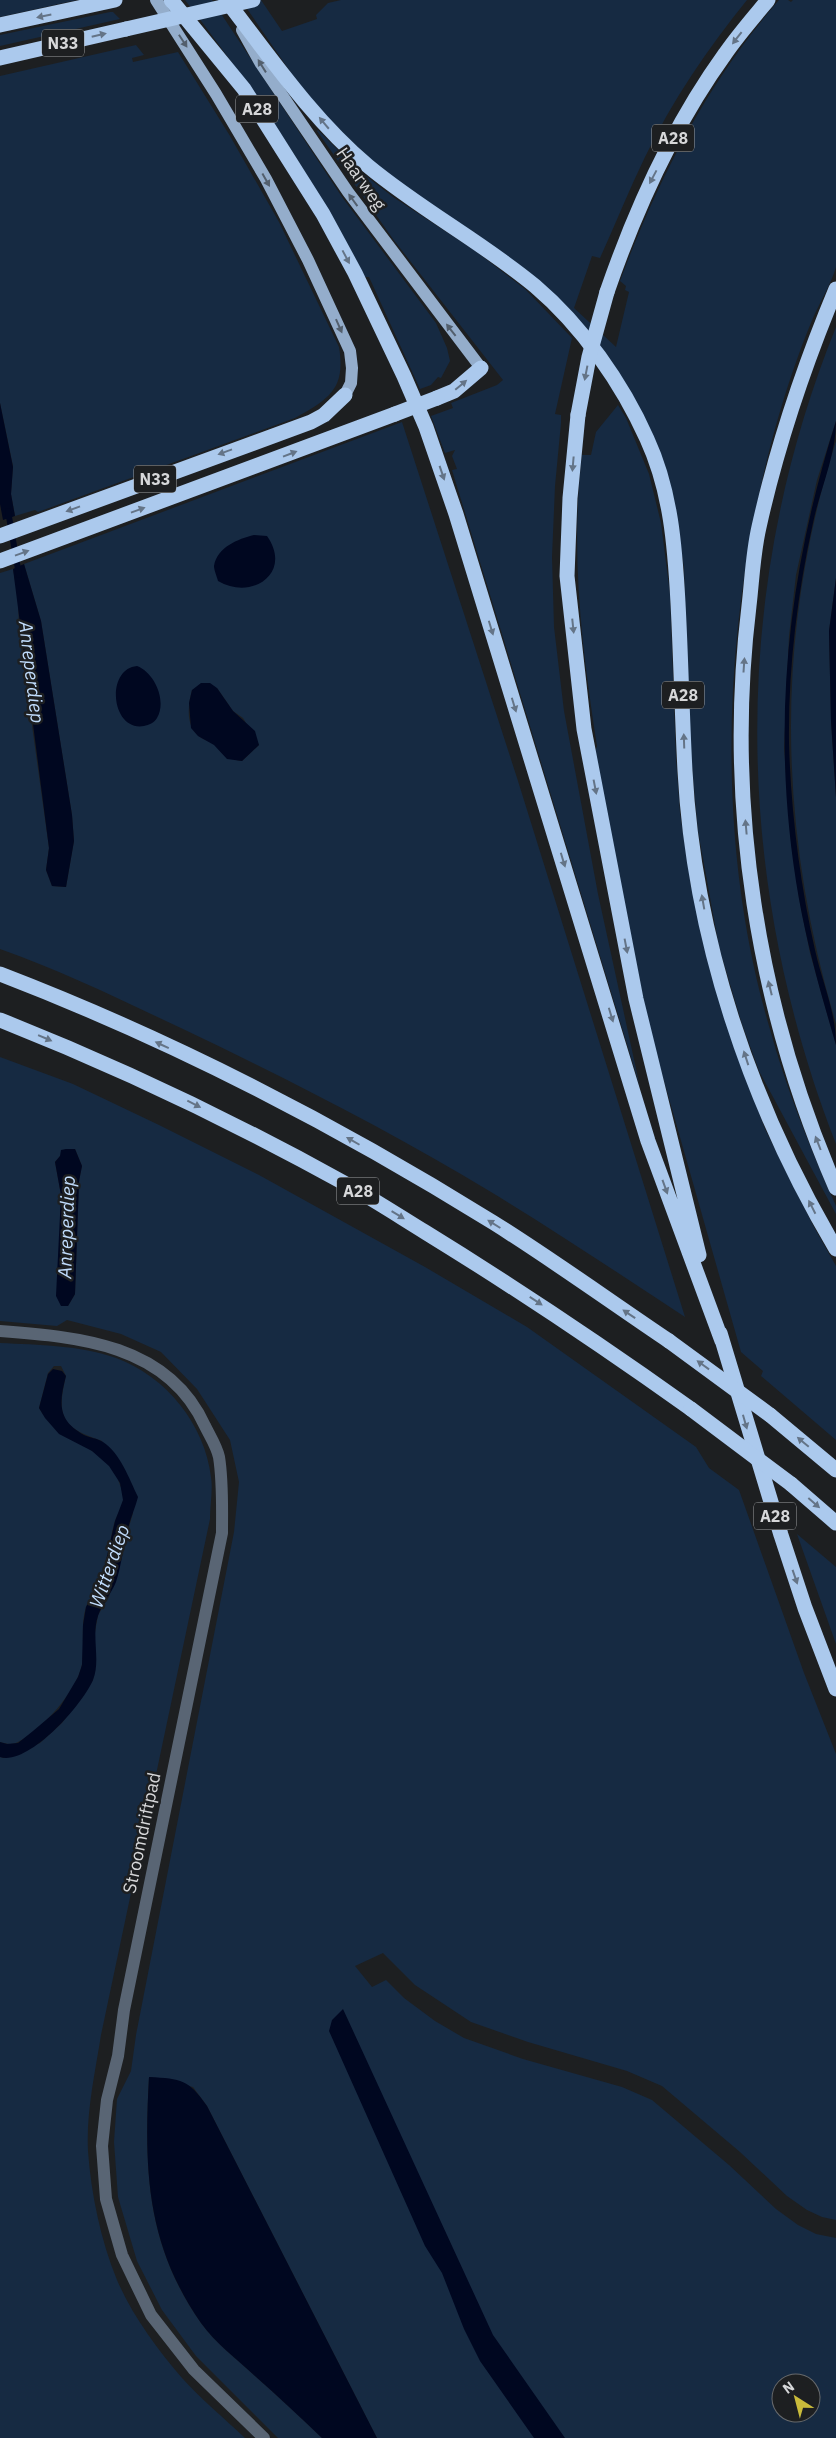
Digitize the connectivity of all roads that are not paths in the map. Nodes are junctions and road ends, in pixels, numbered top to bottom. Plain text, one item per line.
1 (156, 0) edge
2 (171, 0) edge
3 (226, 0) edge
4 (253, 0) edge
5 (768, 0) edge
6 (112, 1) edge
7 (0, 25) edge
8 (0, 58) edge
9 (836, 289) edge
10 (482, 368) joint
11 (345, 395) joint
12 (0, 536) edge
13 (0, 561) edge
14 (0, 974) edge
15 (0, 1020) edge
16 (836, 1188) edge
17 (836, 1249) edge
18 (0, 1331) edge
19 (722, 1341) junction
20 (836, 1470) edge
21 (836, 1523) edge
22 (836, 1689) edge
23 (264, 2438) edge

1 -> 11 main road
2 -> 19 highway, A28
10 -> 3 main road, Haarweg
17 -> 3 highway, A28
8 -> 4 highway, N33, bridge
5 -> 19 highway, A28, bridge
6 -> 7 highway, N33
16 -> 9 highway
13 -> 10 highway, N33, bridge
11 -> 12 highway, N33
20 -> 14 highway, A28, bridge
15 -> 21 highway, A28, bridge
18 - 23 street, Stroomdriftpad
19 -> 22 highway, A28

